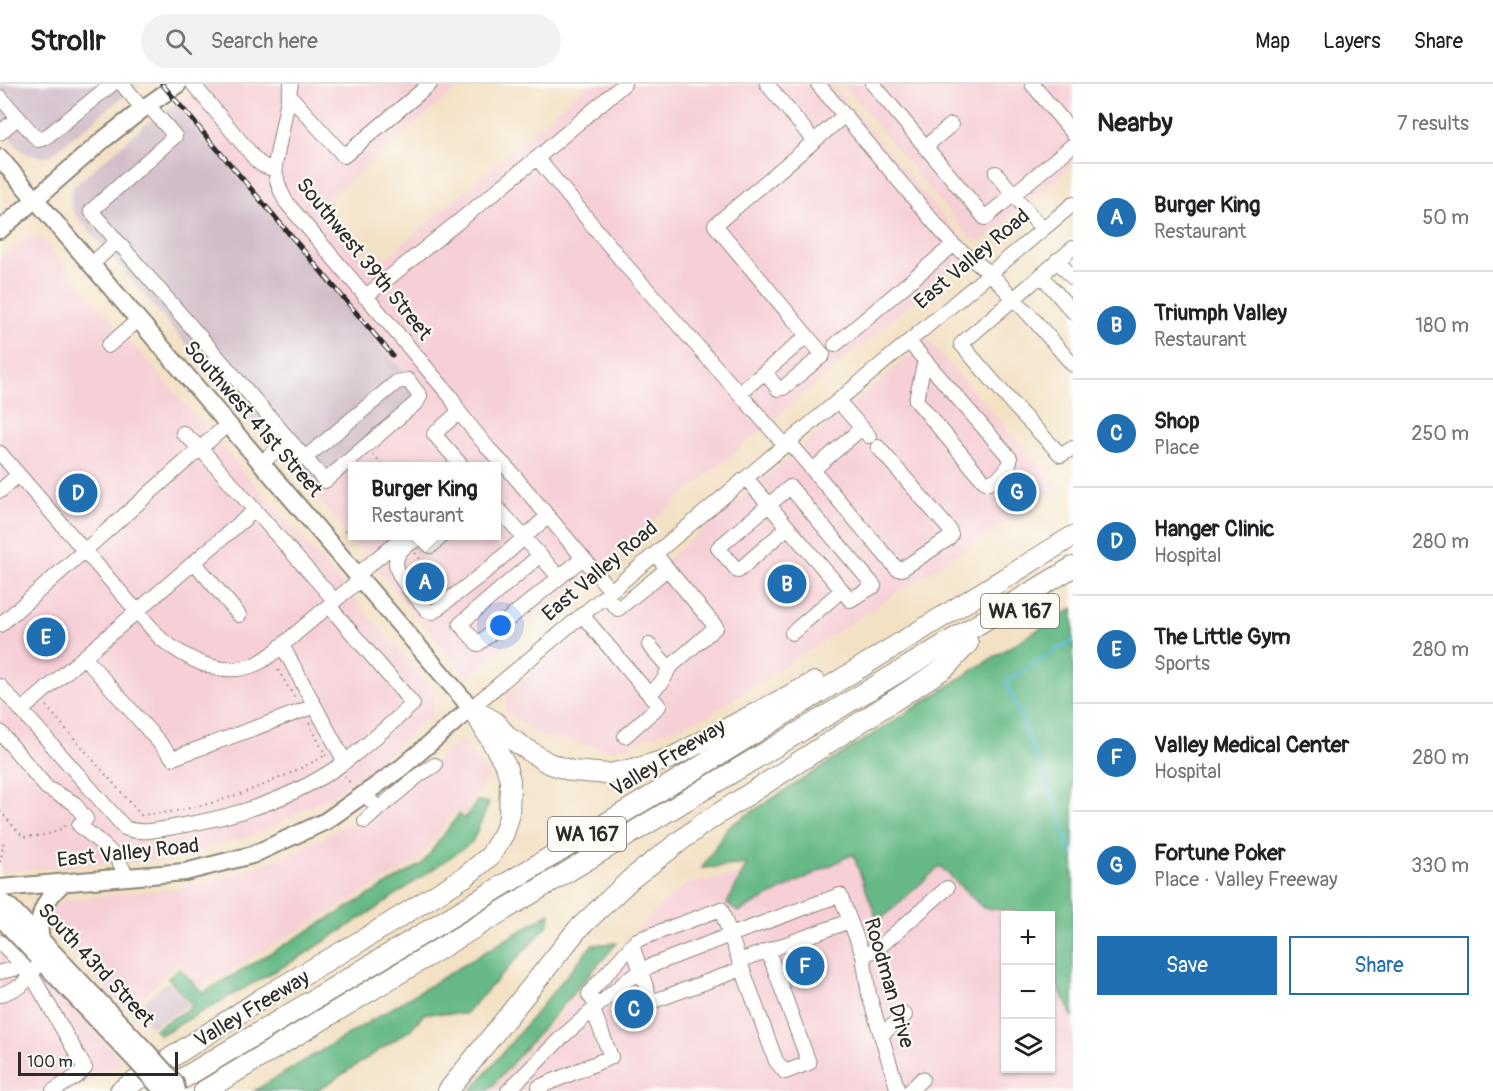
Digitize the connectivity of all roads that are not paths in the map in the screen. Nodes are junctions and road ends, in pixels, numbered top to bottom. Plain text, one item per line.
1 (112, 84) edge
2 (122, 84) edge
3 (178, 84) edge
4 (193, 84) edge
5 (430, 84) edge
6 (624, 84) edge
7 (767, 84) edge
8 (819, 84) edge
9 (873, 84) edge
10 (1032, 84) edge
11 (290, 89) edge
12 (0, 98) edge
13 (145, 107) junction
14 (845, 115) junction
15 (17, 118) junction
16 (951, 125) dead end
17 (0, 133) edge
18 (1073, 133) edge
19 (814, 141) junction
20 (1073, 145) edge
21 (926, 147) junction
22 (0, 158) edge
23 (537, 158) junction
24 (275, 170) junction
25 (996, 173) dead end
26 (1013, 195) junction
27 (35, 199) junction
28 (1073, 204) edge
29 (1042, 229) junction
30 (0, 230) edge
31 (117, 241) junction
32 (953, 245) junction
33 (1073, 248) edge
34 (1058, 260) junction
35 (91, 265) junction
36 (990, 273) junction
37 (1041, 275) junction
38 (1073, 278) edge
39 (365, 297) junction
40 (1013, 299) junction
41 (1073, 312) edge
42 (138, 320) junction
43 (807, 336) junction
44 (909, 342) junction
45 (835, 345) dead end
46 (108, 346) dead end
47 (925, 360) junction
48 (1073, 365) edge
49 (765, 372) junction
50 (740, 393) junction
51 (838, 401) junction
52 (459, 412) junction
53 (228, 424) junction
54 (183, 433) dead end
55 (870, 437) junction
56 (288, 439) junction
57 (787, 443) junction
58 (200, 448) junction
59 (1073, 448) edge
60 (0, 453) edge
61 (305, 458) junction
62 (458, 462) edge
63 (490, 462) edge
64 (261, 464) junction
65 (501, 467) edge
66 (813, 470) junction
67 (18, 475) junction
68 (746, 478) junction
69 (0, 491) edge
70 (769, 505) junction
71 (255, 510) junction
72 (501, 512) edge
73 (547, 517) junction
74 (788, 528) junction
75 (1073, 536) edge
76 (524, 538) junction
77 (406, 540) edge
78 (84, 550) junction
79 (655, 554) junction
80 (539, 556) junction
81 (583, 558) junction
82 (194, 562) junction
83 (1073, 567) edge
84 (667, 569) junction
85 (1010, 574) junction
86 (359, 577) junction
87 (559, 577) junction
88 (1073, 579) edge
89 (842, 590) junction
90 (608, 594) junction
91 (332, 603) junction
92 (136, 612) junction
93 (239, 615) dead end
94 (582, 615) junction
95 (0, 625) edge
96 (792, 633) dead end
97 (968, 643) junction
98 (282, 645) junction
99 (649, 645) dead end
100 (84, 657) junction
101 (669, 668) junction
102 (0, 686) edge
103 (649, 694) junction
104 (315, 706) junction
105 (471, 708) junction
106 (22, 710) junction
107 (0, 732) edge
108 (625, 736) dead end
109 (411, 760) junction
110 (345, 762) junction
111 (435, 765) dead end
112 (422, 773) junction
113 (390, 776) junction
114 (401, 790) junction
115 (365, 794) junction
116 (378, 809) junction
117 (365, 821) dead end
118 (125, 877) junction
119 (63, 883) junction
120 (0, 888) edge
121 (947, 888) dead end
122 (0, 901) edge
123 (0, 918) edge
124 (850, 921) junction
125 (730, 935) junction
126 (0, 942) edge
127 (43, 943) junction
128 (632, 945) junction
129 (768, 951) junction
130 (863, 955) junction
131 (741, 965) junction
132 (32, 968) junction
133 (0, 972) edge
134 (640, 972) junction
135 (0, 995) edge
136 (595, 1008) junction
137 (905, 1015) dead end
138 (881, 1035) junction
139 (142, 1057) junction
140 (531, 1068) junction
141 (922, 1080) dead end
142 (539, 1089) edge
143 (53, 1091) edge
144 (120, 1091) edge
145 (163, 1091) edge
146 (177, 1091) edge
147 (204, 1091) edge
148 (221, 1091) edge
149 (448, 1091) edge
150 (508, 1091) edge
151 (898, 1091) edge
152 (910, 1091) edge

1 - 15 street
2 - 13 street
3 - 13 main road
4 - 24 street
5 - 11 street
6 - 23 street
7 - 19 street
8 - 14 street
9 - 21 street
10 - 18 street
11 - 24 street, Southwest 39th Street
12 - 15 street
13 - 27 main road
13 - 31 street
14 - 19 street
14 - 32 street
15 - 17 street
16 - 21 street
19 - 43 street
20 - 26 street
21 - 26 street
22 - 27 main road, Southwest 41st Street
23 - 39 street
23 - 50 street
24 - 39 street, Southwest 39th Street
25 - 26 street
26 - 29 street
27 - 30 main road
27 - 35 main road, Southwest 41st Street
28 - 29 street, East Valley Road
29 - 36 street, East Valley Road
31 - 35 street
31 - 56 street
32 - 36 street
32 - 45 street
33 - 34 street
34 - 37 street
34 - 38 street
35 - 42 main road, Southwest 41st Street
36 - 40 street
36 - 44 street, East Valley Road
37 - 40 street
37 - 41 street
39 - 52 street, Southwest 39th Street
40 - 48 street
40 - 59 street
42 - 46 street
42 - 53 main road, Southwest 41st Street
43 - 49 street
43 - 49 street
44 - 47 street
44 - 51 street, East Valley Road
47 - 47 street
49 - 50 street
50 - 57 street
51 - 55 street
51 - 57 street, East Valley Road
52 - 62 street
52 - 63 street, Southwest 39th Street
53 - 58 street
53 - 64 main road, Southwest 41st Street
54 - 58 street
55 - 66 street
55 - 66 street
56 - 61 street
56 - 64 street
57 - 66 street
57 - 68 street, East Valley Road
58 - 71 street
58 - 78 street
60 - 67 street
61 - 61 street
64 - 86 main road, Southwest 41st Street
65 - 73 street, Southwest 39th Street
67 - 69 street
67 - 78 street
68 - 70 street
68 - 79 street, East Valley Road
70 - 74 street
70 - 74 street
70 - 89 street
71 - 82 street
71 - 91 street
72 - 76 street
73 - 76 street
73 - 81 street, Southwest 39th Street
74 - 89 street
75 - 85 highway, Valley Freeway / WA 167
76 - 77 street
76 - 80 street
77 - 86 street
78 - 92 street
78 - 95 street
79 - 84 street
79 - 90 street, East Valley Road
80 - 87 street
80 - 87 street
81 - 87 street
81 - 90 street, Southwest 39th Street
82 - 92 street
82 - 93 street
83 - 147 highway
84 - 90 street
84 - 101 street
85 - 105 highway
85 - 145 highway, Valley Freeway / WA 167
86 - 91 street
86 - 105 main road, Southwest 41st Street
88 - 97 highway, WA 167
89 - 96 street
90 - 94 street, East Valley Road
91 - 98 street
91 - 110 street
92 - 98 street
92 - 100 street
94 - 103 street
94 - 105 street, East Valley Road
97 - 148 highway, WA 167
97 - 149 highway
98 - 104 street
99 - 101 street
100 - 104 street
100 - 106 street
101 - 103 street
102 - 106 street
103 - 108 street
104 - 110 street
105 - 109 main road, East Valley Road
105 - 144 highway
106 - 110 street
107 - 118 street
109 - 112 street
109 - 113 main road, East Valley Road
111 - 112 street
112 - 114 street
113 - 114 street
113 - 115 main road, East Valley Road
114 - 116 street
115 - 116 street
115 - 118 main road, East Valley Road
116 - 117 street
118 - 119 main road, East Valley Road
119 - 120 main road, East Valley Road
119 - 127 main road
121 - 130 street
122 - 127 main road, South 43rd Street
123 - 132 main road, South 43rd Street
124 - 125 street, Roodman Drive
124 - 129 street
124 - 130 street, Roodman Drive
125 - 128 street
125 - 131 street
125 - 134 street
126 - 132 street
127 - 139 main road, South 43rd Street
128 - 134 street
128 - 136 street
129 - 131 street
129 - 131 street
130 - 138 street, Roodman Drive
131 - 134 street
132 - 133 street
132 - 135 street
132 - 139 main road, South 43rd Street
132 - 143 street
134 - 136 street
136 - 140 street
136 - 142 street
137 - 138 street
138 - 151 street, Roodman Drive
139 - 145 main road, South 43rd Street, bridge
139 - 146 main road, South 43rd Street, bridge
140 - 142 street
140 - 150 street
141 - 152 street

